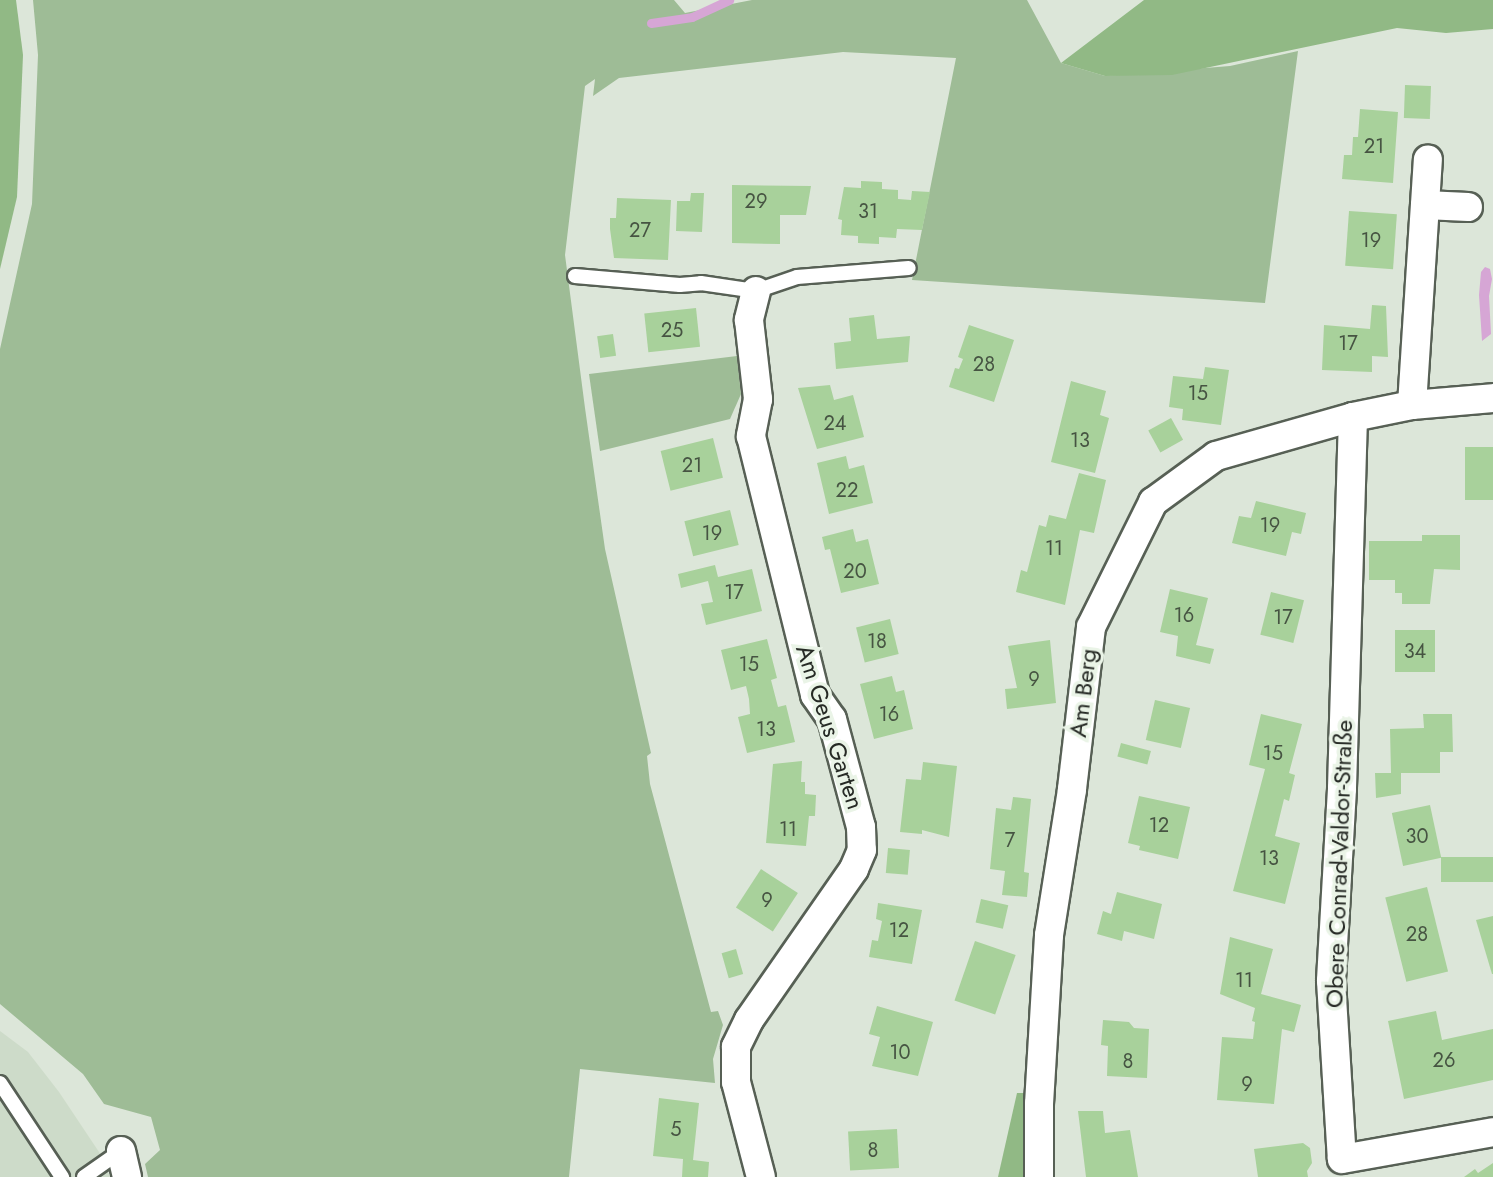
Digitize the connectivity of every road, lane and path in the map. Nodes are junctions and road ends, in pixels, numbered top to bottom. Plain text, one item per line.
1 (1428, 160) dead end
2 (1425, 205) junction
3 (1468, 207) dead end
4 (909, 268) dead end
5 (575, 276) dead end
6 (756, 291) junction
7 (1493, 398) edge
8 (1412, 405) junction
9 (1353, 417) junction
10 (0, 1083) edge
11 (1493, 1132) edge
12 (124, 1164) edge
13 (1343, 1168) edge
14 (62, 1177) edge
15 (84, 1177) edge
16 (761, 1177) edge
17 (1039, 1177) edge

1 - 2 street
2 - 3 street
2 - 8 street
4 - 6 lane
5 - 6 lane
6 - 16 street, Am Geus Garten
7 - 8 street, Am Berg
8 - 9 street, Am Berg
9 - 13 street, Obere Conrad-Valdor-Straße
9 - 17 street, Am Berg
10 - 14 lane
11 - 13 street, Obere Conrad-Valdor-Straße
12 - 15 lane

